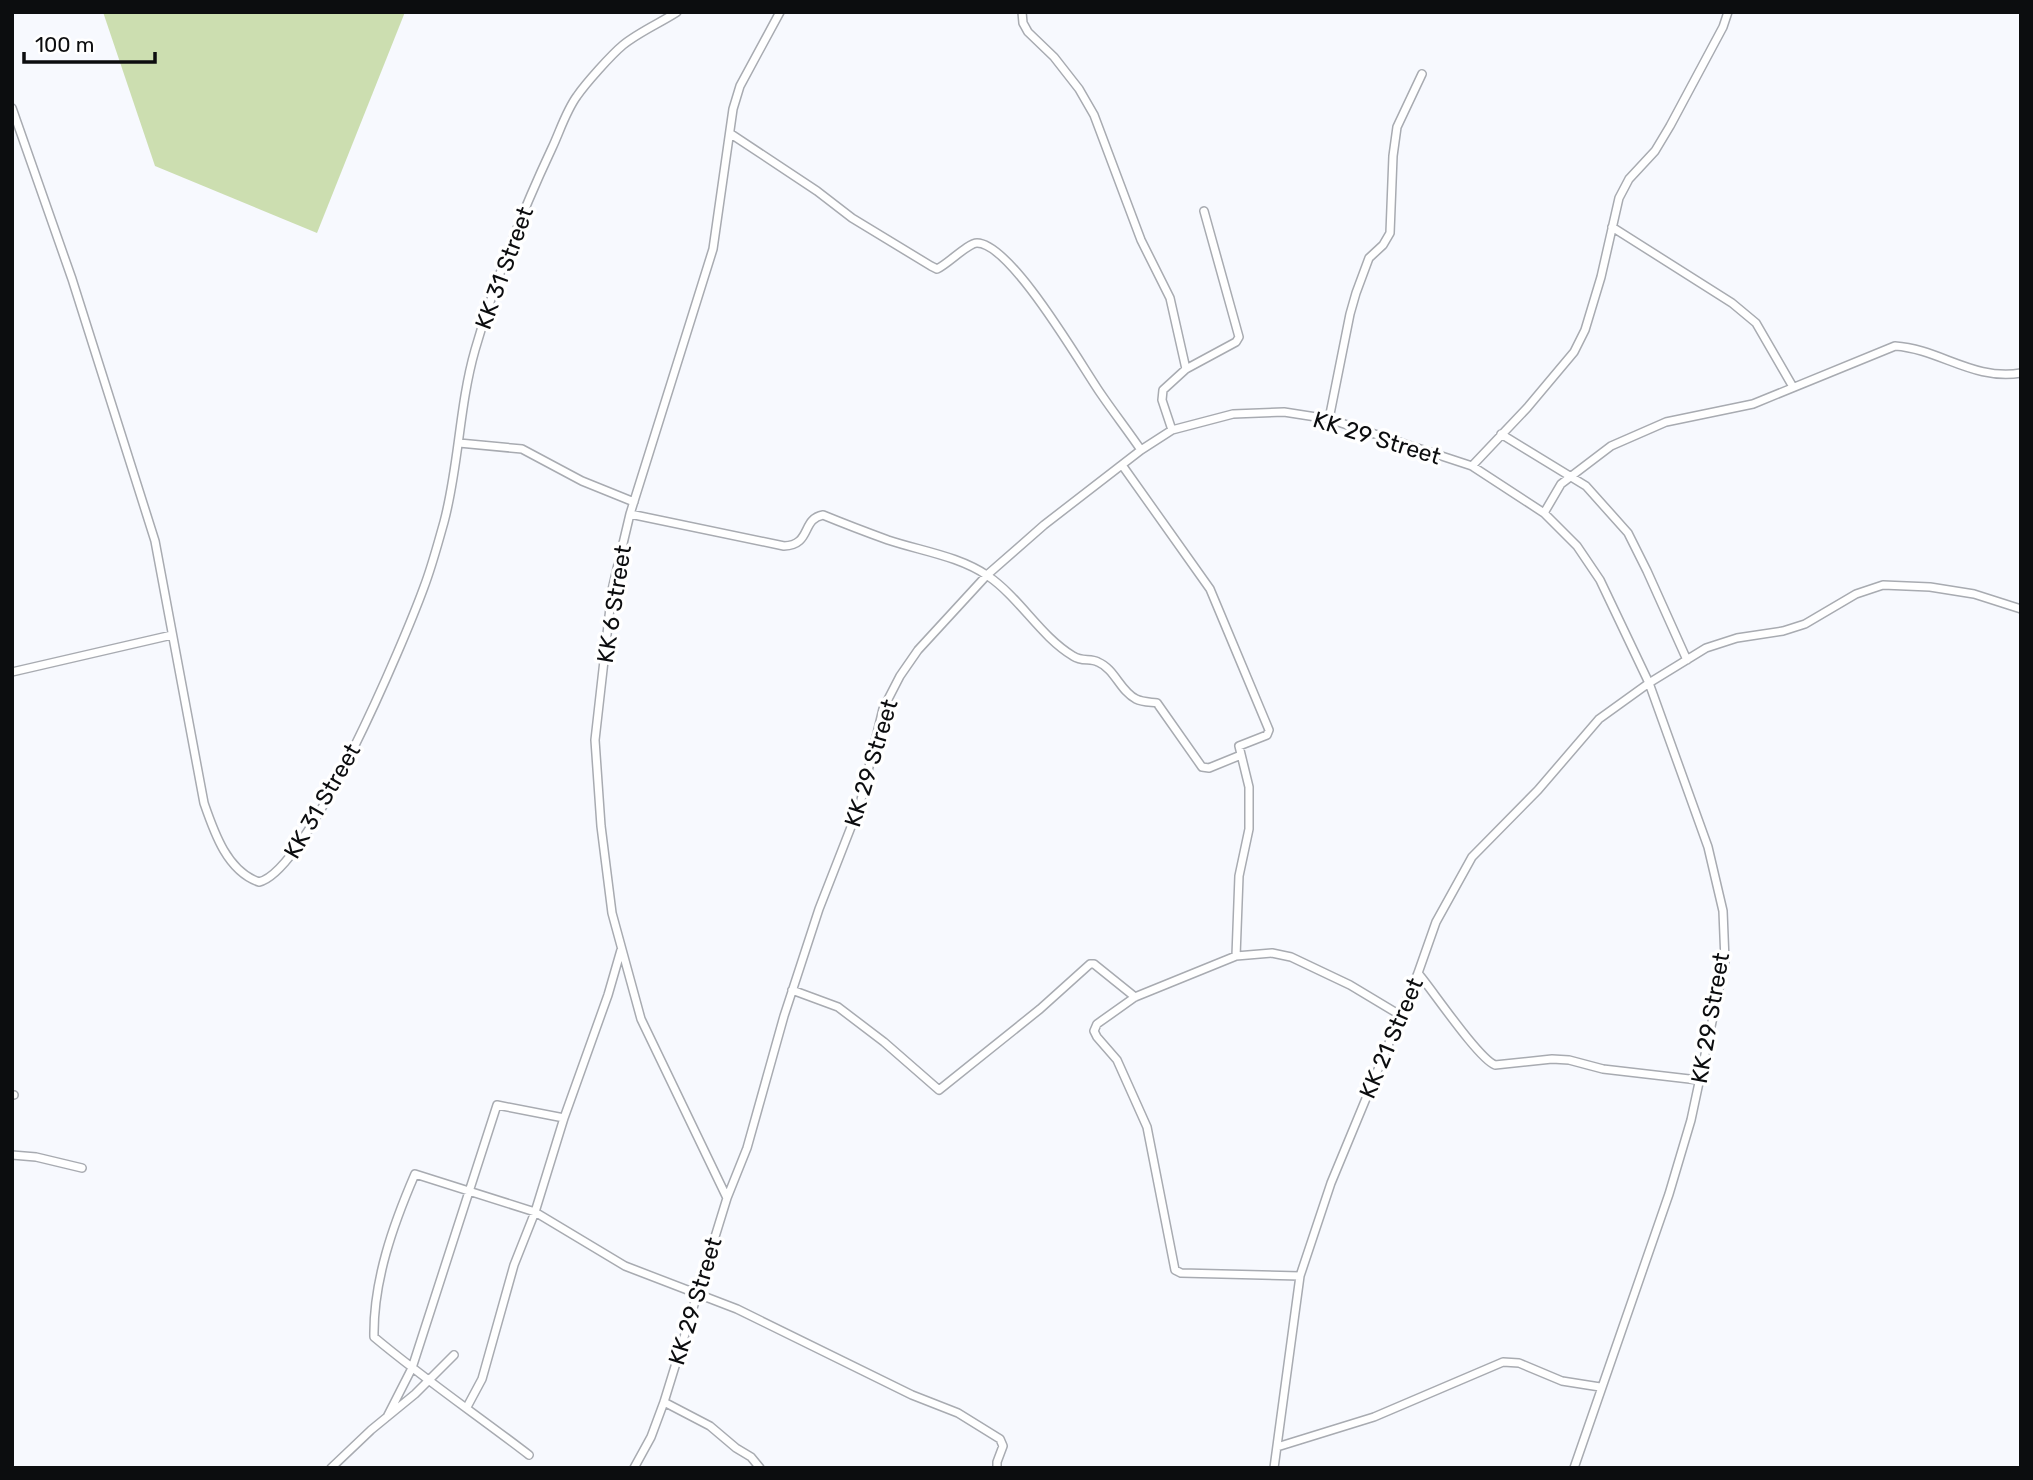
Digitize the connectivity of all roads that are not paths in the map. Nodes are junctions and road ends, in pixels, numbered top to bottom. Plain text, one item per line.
1 (677, 12) edge
2 (780, 12) edge
3 (1022, 12) edge
4 (1728, 12) edge
5 (1422, 74) dead end
6 (12, 108) edge
7 (731, 134) junction
8 (1204, 211) dead end
9 (1612, 227) junction
10 (1186, 369) junction
11 (2021, 373) edge
12 (1793, 387) junction
13 (1329, 419) junction
14 (1172, 430) junction
15 (1501, 434) junction
16 (459, 443) junction
17 (1141, 450) junction
18 (1122, 465) junction
19 (1472, 466) junction
20 (1569, 476) junction
21 (634, 502) junction
22 (1544, 513) junction
23 (630, 514) junction
24 (987, 575) junction
25 (2021, 609) edge
26 (172, 635) junction
27 (1687, 660) junction
28 (12, 672) edge
29 (1649, 683) junction
30 (1241, 755) junction
31 (622, 948) junction
32 (1236, 957) junction
33 (1419, 973) junction
34 (792, 990) junction
35 (1135, 997) junction
36 (1400, 1015) junction
37 (1699, 1080) junction
38 (564, 1118) junction
39 (12, 1155) edge
40 (82, 1168) dead end
41 (471, 1190) junction
42 (727, 1198) junction
43 (535, 1212) junction
44 (1300, 1276) junction
45 (697, 1292) junction
46 (454, 1355) dead end
47 (412, 1368) junction
48 (428, 1382) junction
49 (1600, 1387) junction
50 (664, 1402) junction
51 (467, 1407) junction
52 (387, 1417) junction
53 (1277, 1447) junction
54 (529, 1455) dead end
55 (331, 1468) edge
56 (634, 1468) edge
57 (760, 1468) edge
58 (997, 1468) edge
59 (1274, 1468) edge
60 (1574, 1468) edge

1 - 16 street, KK 31 Street
2 - 7 street, KK 6 Street
3 - 10 street
4 - 9 street
5 - 13 street
6 - 26 street, KK 31 Street
7 - 17 street
7 - 21 street, KK 6 Street
8 - 10 street
9 - 12 street
9 - 15 street
10 - 14 street
11 - 12 street
12 - 20 street
13 - 14 street, KK 29 Street
13 - 19 street, KK 29 Street
14 - 17 street, KK 29 Street
15 - 19 street
15 - 20 street
16 - 21 street
16 - 26 street, KK 31 Street
17 - 18 street, KK 29 Street
18 - 24 street, KK 29 Street
18 - 30 street
19 - 22 street, KK 29 Street
20 - 22 street
20 - 27 street
21 - 23 street, KK 6 Street
22 - 29 street, KK 29 Street
23 - 24 street
23 - 31 street, KK 6 Street
24 - 30 street
24 - 34 street, KK 29 Street
25 - 27 street, KK 21 Street
26 - 28 street
27 - 29 street, KK 21 Street
29 - 33 street, KK 21 Street
29 - 37 street, KK 29 Street
30 - 32 street
31 - 38 street
31 - 42 street, KK 6 Street
32 - 35 street
32 - 36 street
33 - 36 street, KK 21 Street
33 - 37 street
34 - 35 street
34 - 42 street, KK 29 Street
35 - 44 street
36 - 44 street, KK 21 Street
37 - 49 street, KK 29 Street
38 - 41 street
38 - 43 street
39 - 40 street
41 - 43 street
41 - 47 street
41 - 47 street
42 - 45 street, KK 29 Street
43 - 45 street
43 - 51 street
44 - 53 street, KK 21 Street
45 - 50 street, KK 29 Street
45 - 58 street
46 - 48 street
47 - 48 street
47 - 52 street
48 - 51 street
48 - 52 street
49 - 53 street
49 - 60 street, KK 29 Street
50 - 56 street, KK 29 Street
50 - 57 street
51 - 54 street
52 - 55 street
53 - 59 street, KK 21 Street

